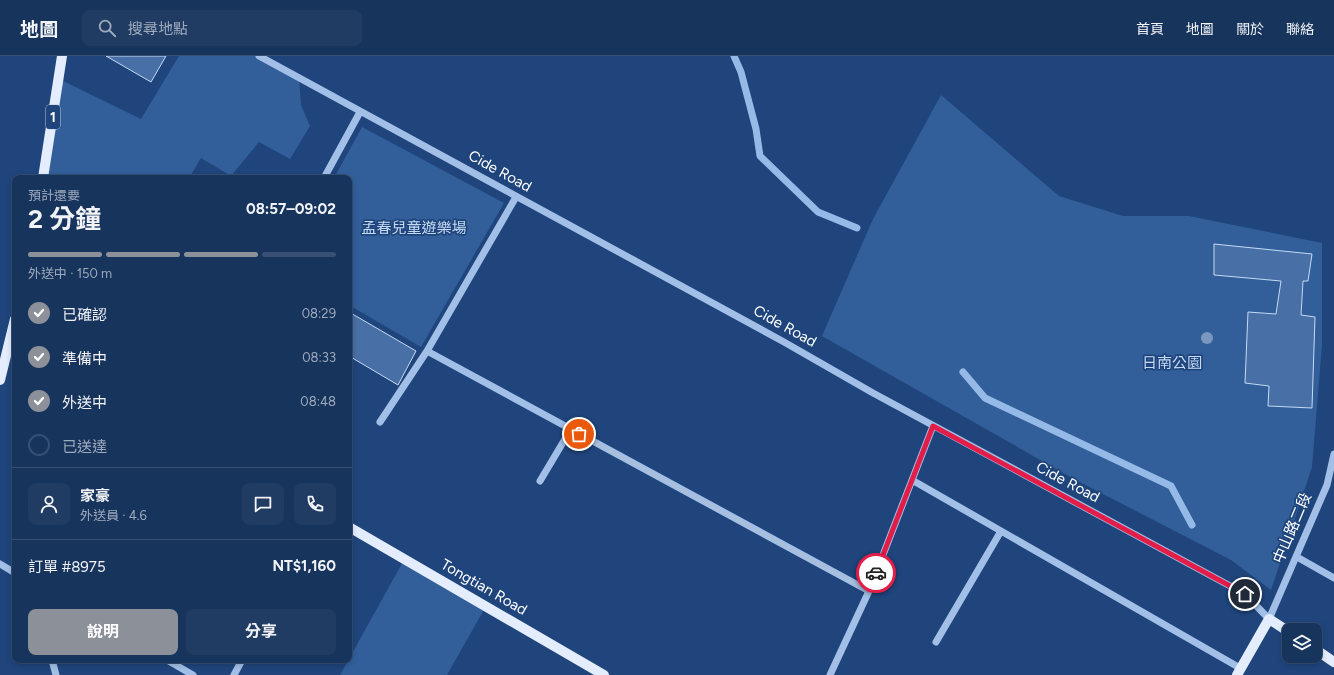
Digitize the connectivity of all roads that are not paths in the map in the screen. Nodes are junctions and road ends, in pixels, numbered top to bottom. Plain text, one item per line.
1 (62, 56) edge
2 (259, 56) edge
3 (360, 112) junction
4 (43, 175) edge
5 (326, 175) edge
6 (516, 197) junction
7 (0, 340) edge
8 (12, 345) edge
9 (427, 351) junction
10 (0, 380) edge
11 (380, 422) dead end
12 (933, 426) junction
13 (570, 429) junction
14 (1334, 454) edge
15 (912, 480) junction
16 (540, 481) dead end
17 (352, 529) edge
18 (1001, 531) junction
19 (1297, 557) junction
20 (0, 564) edge
21 (12, 571) edge
22 (1334, 578) edge
23 (869, 591) junction
24 (1269, 618) junction
25 (1282, 627) edge
26 (936, 642) dead end
27 (1322, 654) edge
28 (1334, 662) edge
29 (53, 663) edge
30 (172, 663) edge
31 (240, 663) edge
32 (1238, 672) edge
33 (56, 675) edge
34 (193, 675) edge
35 (234, 675) edge
36 (604, 675) edge
37 (830, 675) edge

1 - 4 main road, 1
2 - 3 street, Cide Road
3 - 5 street
3 - 6 street, Cide Road
6 - 9 street
6 - 12 street, Cide Road
7 - 8 main road
8 - 10 main road
9 - 11 street
9 - 13 street
12 - 15 street
12 - 24 street, Cide Road
13 - 16 street
13 - 23 street
14 - 19 street, 中山路二段
15 - 18 street
15 - 23 street
17 - 36 main road, Tongtian Road
18 - 26 street
18 - 32 street
19 - 22 street
19 - 24 street, 中山路二段
20 - 21 street
23 - 37 street
24 - 25 main road, Cide Road
24 - 32 main road, 中山路二段
27 - 28 main road
29 - 33 street
30 - 34 street
31 - 35 street

